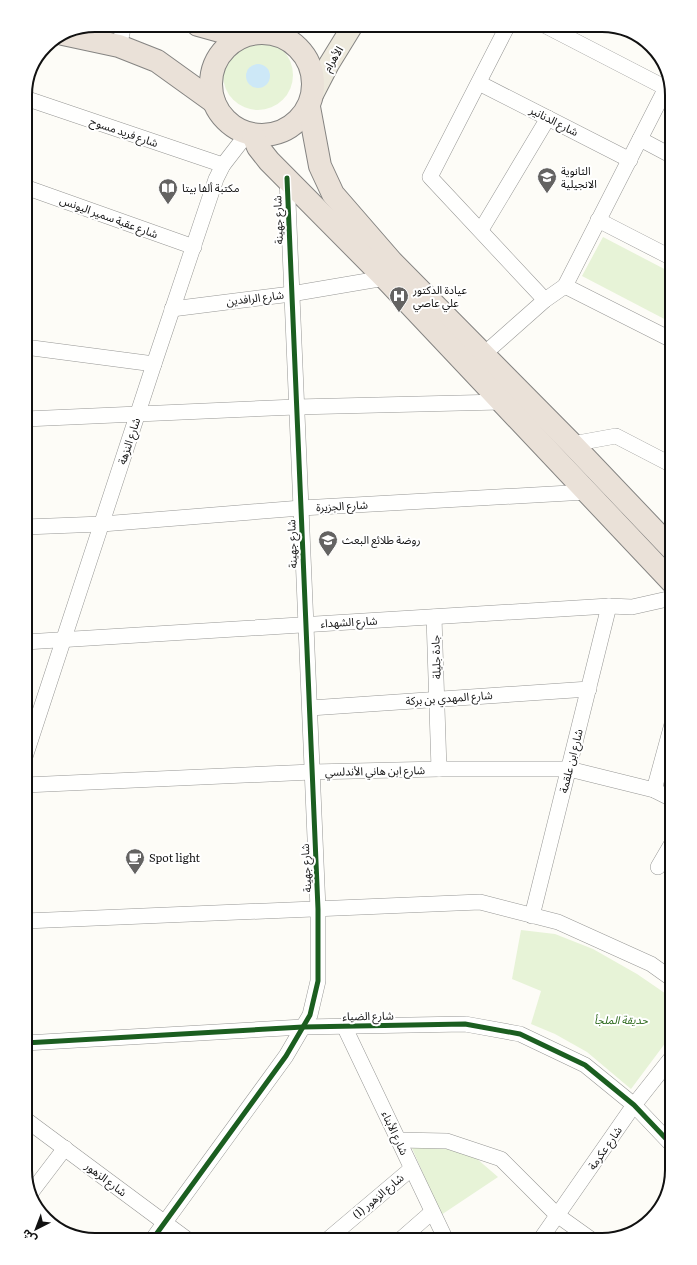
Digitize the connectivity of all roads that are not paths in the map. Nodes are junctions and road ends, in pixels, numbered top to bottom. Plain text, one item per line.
1 (122, 32) edge
2 (223, 32) edge
3 (258, 32) edge
4 (274, 32) edge
5 (349, 32) edge
6 (504, 32) edge
7 (558, 32) edge
8 (73, 36) edge
9 (241, 37) junction
10 (119, 46) junction
11 (478, 83) junction
12 (664, 83) edge
13 (665, 91) edge
14 (32, 100) edge
15 (311, 100) junction
16 (214, 102) junction
17 (548, 118) junction
18 (250, 134) junction
19 (640, 139) junction
20 (665, 152) edge
21 (630, 160) junction
22 (223, 165) junction
23 (287, 178) junction
24 (32, 189) edge
25 (598, 220) junction
26 (481, 230) junction
27 (194, 247) junction
28 (665, 254) edge
29 (384, 278) junction
30 (565, 286) junction
31 (291, 294) junction
32 (546, 300) junction
33 (172, 309) junction
34 (665, 336) edge
35 (32, 348) edge
36 (484, 354) junction
37 (154, 364) junction
38 (501, 402) junction
39 (296, 407) junction
40 (138, 413) junction
41 (32, 419) edge
42 (572, 444) junction
43 (665, 460) edge
44 (587, 492) junction
45 (301, 508) junction
46 (102, 524) junction
47 (32, 527) edge
48 (665, 542) edge
49 (665, 575) edge
50 (665, 600) edge
51 (610, 606) junction
52 (434, 617) junction
53 (306, 624) junction
54 (64, 639) junction
55 (32, 641) edge
56 (589, 689) junction
57 (437, 699) junction
58 (310, 708) junction
59 (32, 736) edge
60 (665, 750) edge
61 (439, 769) junction
62 (569, 769) junction
63 (312, 772) junction
64 (32, 785) edge
65 (654, 790) junction
66 (665, 796) edge
67 (665, 854) edge
68 (658, 866) dead end
69 (318, 909) junction
70 (532, 916) junction
71 (32, 921) edge
72 (665, 974) edge
73 (344, 1026) junction
74 (303, 1028) junction
75 (32, 1043) edge
76 (665, 1066) edge
77 (634, 1106) junction
78 (32, 1123) edge
79 (665, 1138) edge
80 (398, 1140) junction
81 (65, 1148) junction
82 (411, 1169) junction
83 (35, 1188) edge
84 (432, 1212) junction
85 (557, 1215) junction
86 (165, 1223) junction
87 (157, 1233) edge
88 (179, 1233) edge
89 (335, 1233) edge
90 (408, 1233) edge
91 (442, 1233) edge
92 (545, 1233) edge
93 (582, 1233) edge

1 - 10 street
2 - 9 highway
3 - 9 highway
4 - 15 highway
5 - 15 main road, الأهرام
6 - 11 street
7 - 12 street
8 - 10 highway
9 - 16 highway
10 - 16 highway
11 - 17 street, شارع الدنانير
11 - 26 street
13 - 19 street
14 - 22 street, شارع فريد مسوح
15 - 18 highway
15 - 36 highway
16 - 18 highway
17 - 21 street, شارع الدنانير
17 - 26 street
18 - 22 street, شارع النزهة
18 - 23 highway
19 - 20 street
19 - 21 street
21 - 25 street
22 - 27 street, شارع النزهة
23 - 29 highway
23 - 31 street, شارع جهينة
24 - 27 street, شارع عقبة سمير اليونس
25 - 28 street
25 - 30 street
26 - 32 street
27 - 33 street, شارع النزهة
29 - 31 street, شارع الرافدين
29 - 38 highway
30 - 32 street
30 - 34 street
31 - 33 street, شارع الرافدين
31 - 39 street, شارع جهينة
32 - 36 street
33 - 37 street, شارع النزهة
35 - 37 street
36 - 42 highway
37 - 40 street, شارع النزهة
38 - 39 street
38 - 44 highway
39 - 40 street
39 - 45 street, شارع جهينة
40 - 41 street
40 - 46 street, شارع النزهة
42 - 43 street
42 - 48 highway
44 - 45 street, شارع الجزيرة
44 - 49 highway
45 - 46 street, شارع الجزيرة
45 - 53 street, شارع جهينة
46 - 47 street, شارع الجزيرة
46 - 54 street, شارع النزهة
50 - 51 street, شارع الشهداء
51 - 52 street, شارع الشهداء
51 - 56 street, شارع ابن علقمة
52 - 53 street, شارع الشهداء
52 - 57 street, جادة جليلة
53 - 54 street, شارع الشهداء
53 - 58 street, شارع جهينة
54 - 55 street, شارع الشهداء
54 - 59 street, شارع النزهة
56 - 57 street, شارع المهدي بن بركة
56 - 62 street, شارع ابن علقمة
57 - 58 street, شارع المهدي بن بركة
57 - 61 street, جادة جليلة
58 - 63 street, شارع جهينة
60 - 65 street
61 - 62 street, شارع ابن هاني الأندلسي
61 - 63 street, شارع ابن هاني الأندلسي
62 - 65 street, شارع ابن هاني الأندلسي
62 - 70 street, شارع ابن علقمة
63 - 64 street, شارع ابن هاني الأندلسي
63 - 69 street, شارع جهينة
65 - 66 street, شارع ابن هاني الأندلسي
67 - 68 street
69 - 70 street
69 - 71 street
69 - 74 street, شارع جهينة
70 - 72 street
73 - 74 street, شارع الضياء
73 - 77 street, شارع الضياء
73 - 80 street, شارع الأبناء
74 - 75 street, شارع الضياء
74 - 86 street, شارع جهينة
76 - 77 street, شارع عكرمة
77 - 79 street, شارع الضياء
77 - 85 street, شارع عكرمة
78 - 81 street, شارع الزهور
80 - 82 street, شارع الأبناء
80 - 85 street
81 - 83 street
81 - 86 street, شارع الزهور
82 - 84 street, شارع الأبناء
82 - 89 street, شارع الزهور (1)
84 - 90 street
84 - 91 street, شارع الأبناء
85 - 92 street, شارع عكرمة
85 - 93 street
86 - 87 street, شارع جهينة
86 - 88 street, شارع الزهور

